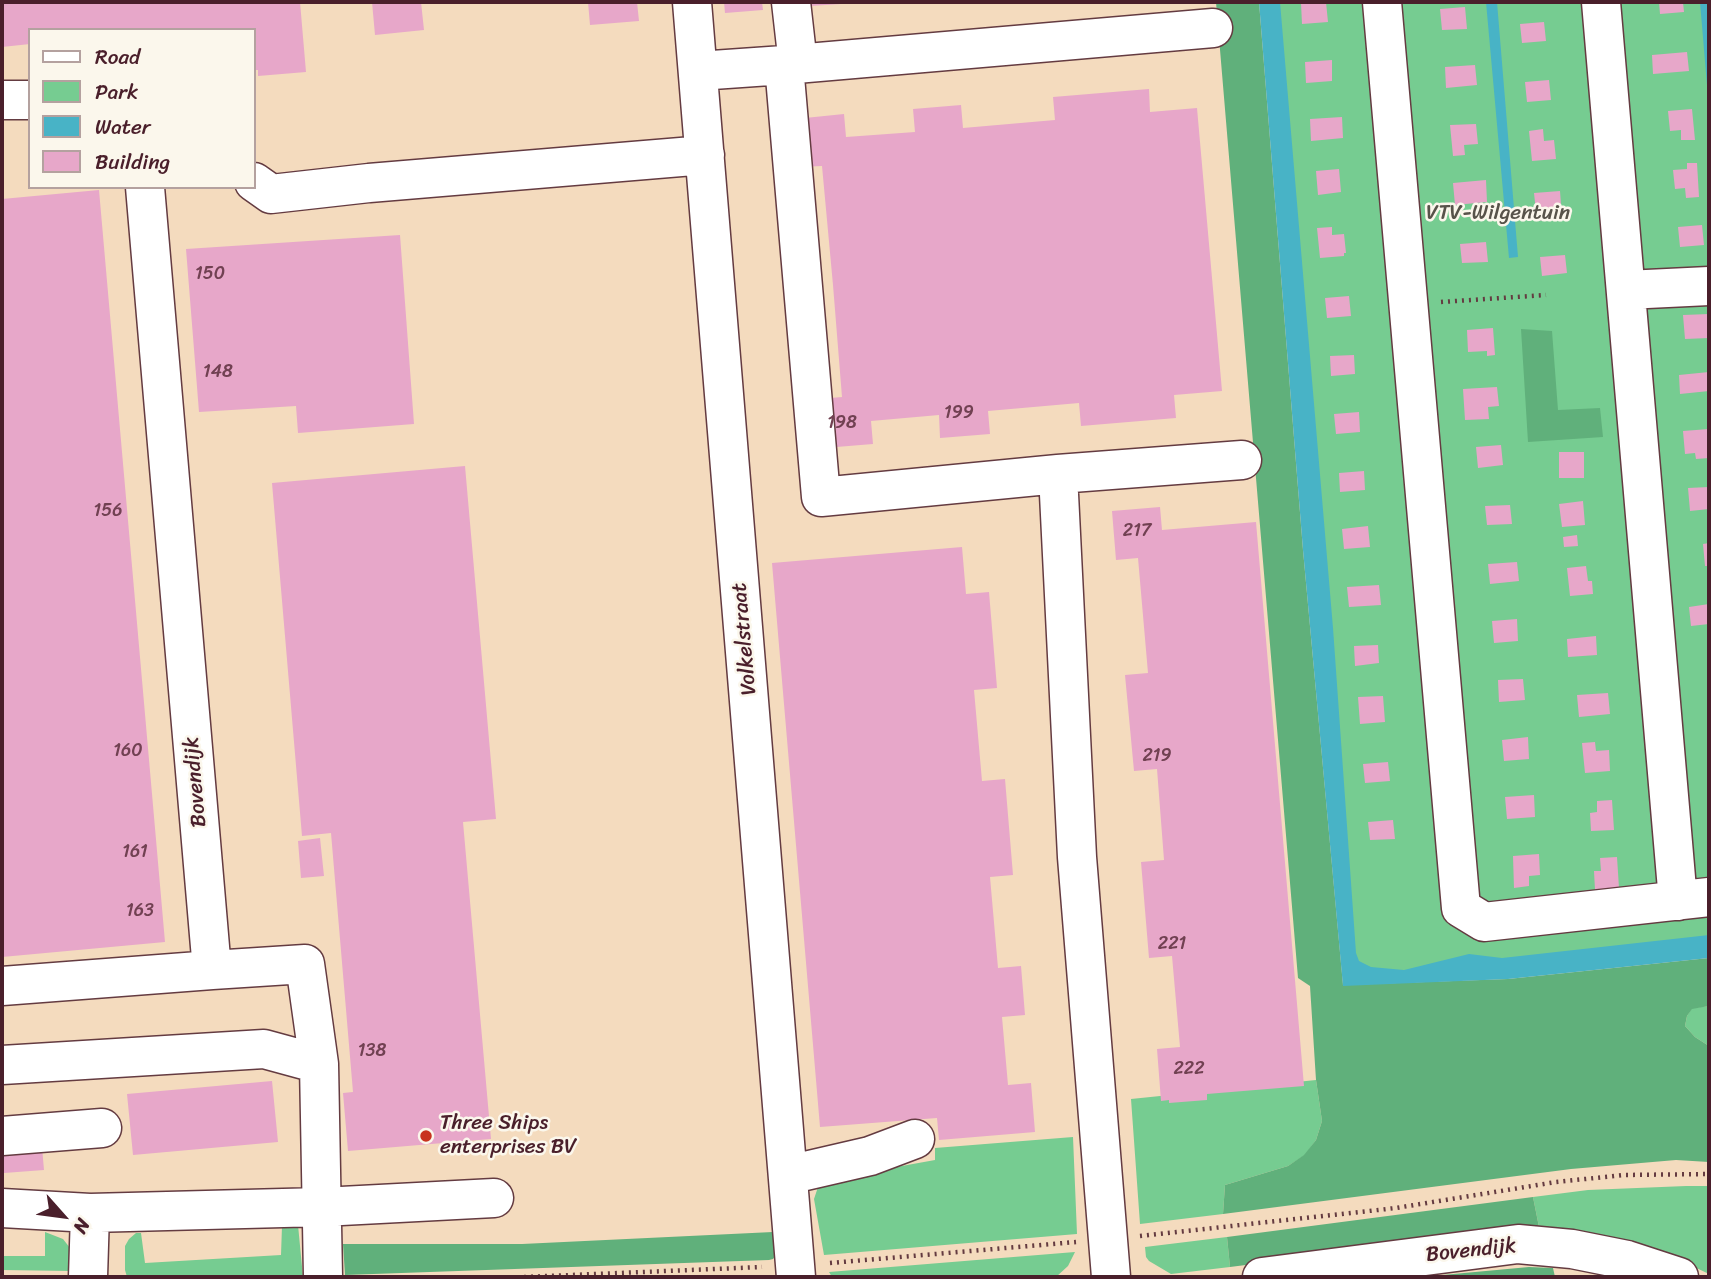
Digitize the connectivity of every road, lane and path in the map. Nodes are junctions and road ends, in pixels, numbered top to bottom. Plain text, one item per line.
1 (692, 2) edge
2 (791, 2) edge
3 (1382, 2) edge
4 (1601, 2) edge
5 (1213, 27) dead end
6 (791, 65) junction
7 (698, 71) junction
8 (2, 100) edge
9 (28, 100) edge
10 (705, 155) junction
11 (256, 183) edge
12 (145, 189) edge
13 (1709, 286) edge
14 (1626, 290) junction
15 (1546, 295) dead end
16 (1408, 304) junction
17 (1242, 460) dead end
18 (1058, 474) junction
19 (1694, 899) edge
20 (212, 970) junction
21 (2, 986) edge
22 (319, 1064) junction
23 (2, 1065) edge
24 (102, 1128) dead end
25 (2, 1136) edge
26 (915, 1139) dead end
27 (788, 1175) junction
28 (494, 1198) dead end
29 (322, 1207) junction
30 (2, 1208) edge
31 (90, 1213) junction
32 (88, 1277) edge
33 (323, 1277) edge
34 (796, 1277) edge
35 (1111, 1277) edge
36 (1262, 1277) edge
37 (1679, 1277) edge

1 - 7 street, Volkelstraat
2 - 6 street
3 - 16 street
4 - 14 street
5 - 6 street
6 - 7 street
6 - 18 street
7 - 10 street, Volkelstraat
8 - 9 street
10 - 11 street
10 - 27 street, Volkelstraat
12 - 20 street, Bovendijk
13 - 14 street
14 - 19 street
15 - 16 path
16 - 19 street
17 - 18 street
18 - 35 street
20 - 21 street
20 - 22 street
22 - 23 street
22 - 29 street
24 - 25 street
26 - 27 street
27 - 34 street, Volkelstraat
28 - 29 street
29 - 31 street
29 - 33 street
30 - 31 street
31 - 32 street
36 - 37 street, Bovendijk

